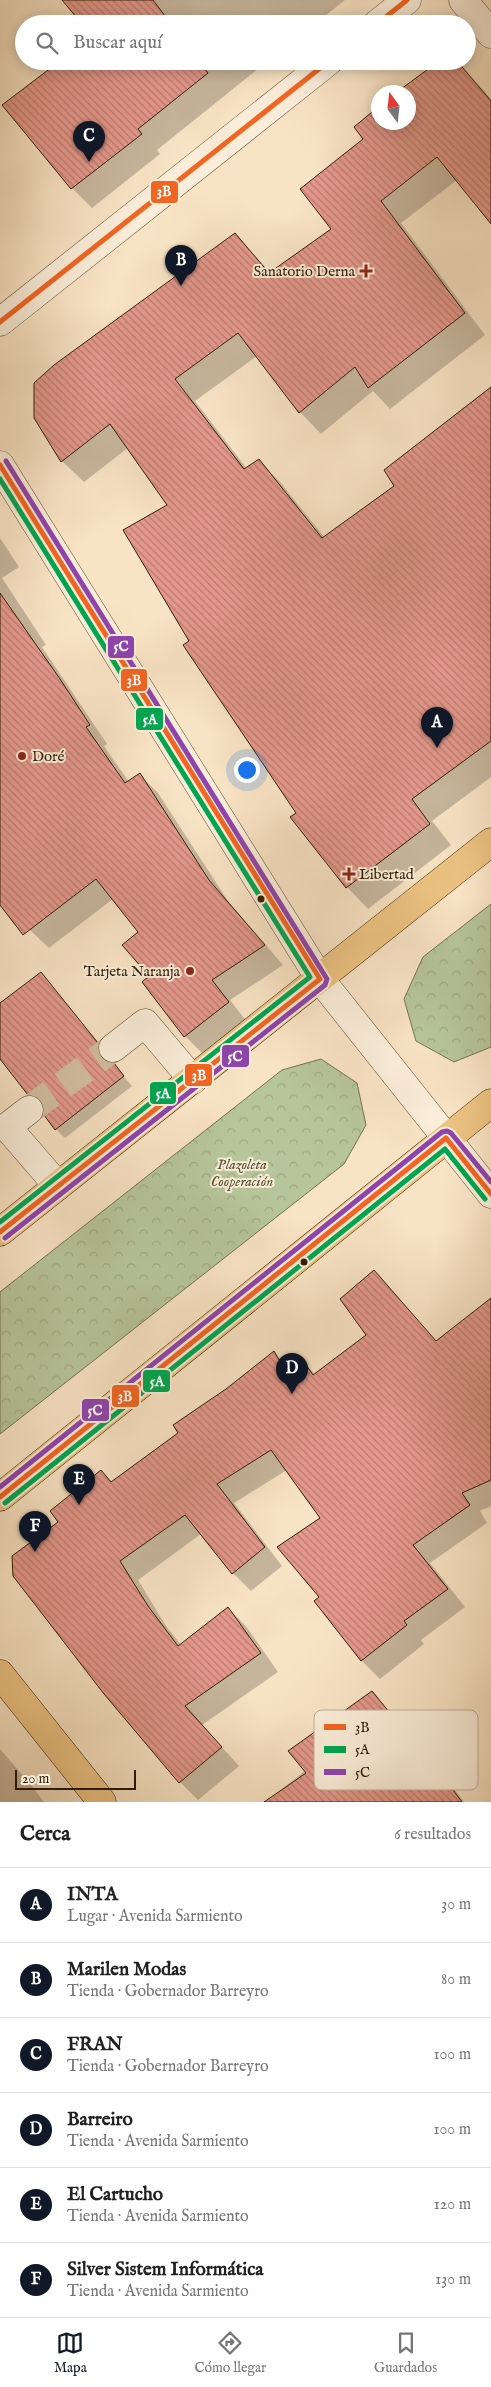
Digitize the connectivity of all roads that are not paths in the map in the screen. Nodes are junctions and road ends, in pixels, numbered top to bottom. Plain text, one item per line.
1 (406, 0) edge
2 (463, 0) edge
3 (388, 15) edge
4 (475, 15) edge
5 (476, 16) edge
6 (491, 34) edge
7 (317, 70) edge
8 (3, 313) edge
9 (0, 465) edge
10 (491, 842) edge
11 (320, 978) junction
12 (113, 1048) tunnel mouth
13 (193, 1080) junction
14 (491, 1103) edge
15 (29, 1110) tunnel mouth
16 (446, 1138) junction
17 (58, 1186) junction
18 (491, 1194) edge
19 (0, 1232) edge
20 (0, 1497) edge
21 (0, 1674) edge
22 (102, 1802) edge

1 - 3 street
2 - 4 street
5 - 6 street
7 - 8 street
9 - 11 street
10 - 11 main road
11 - 13 main road
11 - 16 street
12 - 13 street
13 - 17 main road
14 - 16 main road
15 - 17 street
16 - 18 street
16 - 20 main road
17 - 19 main road
21 - 22 main road

